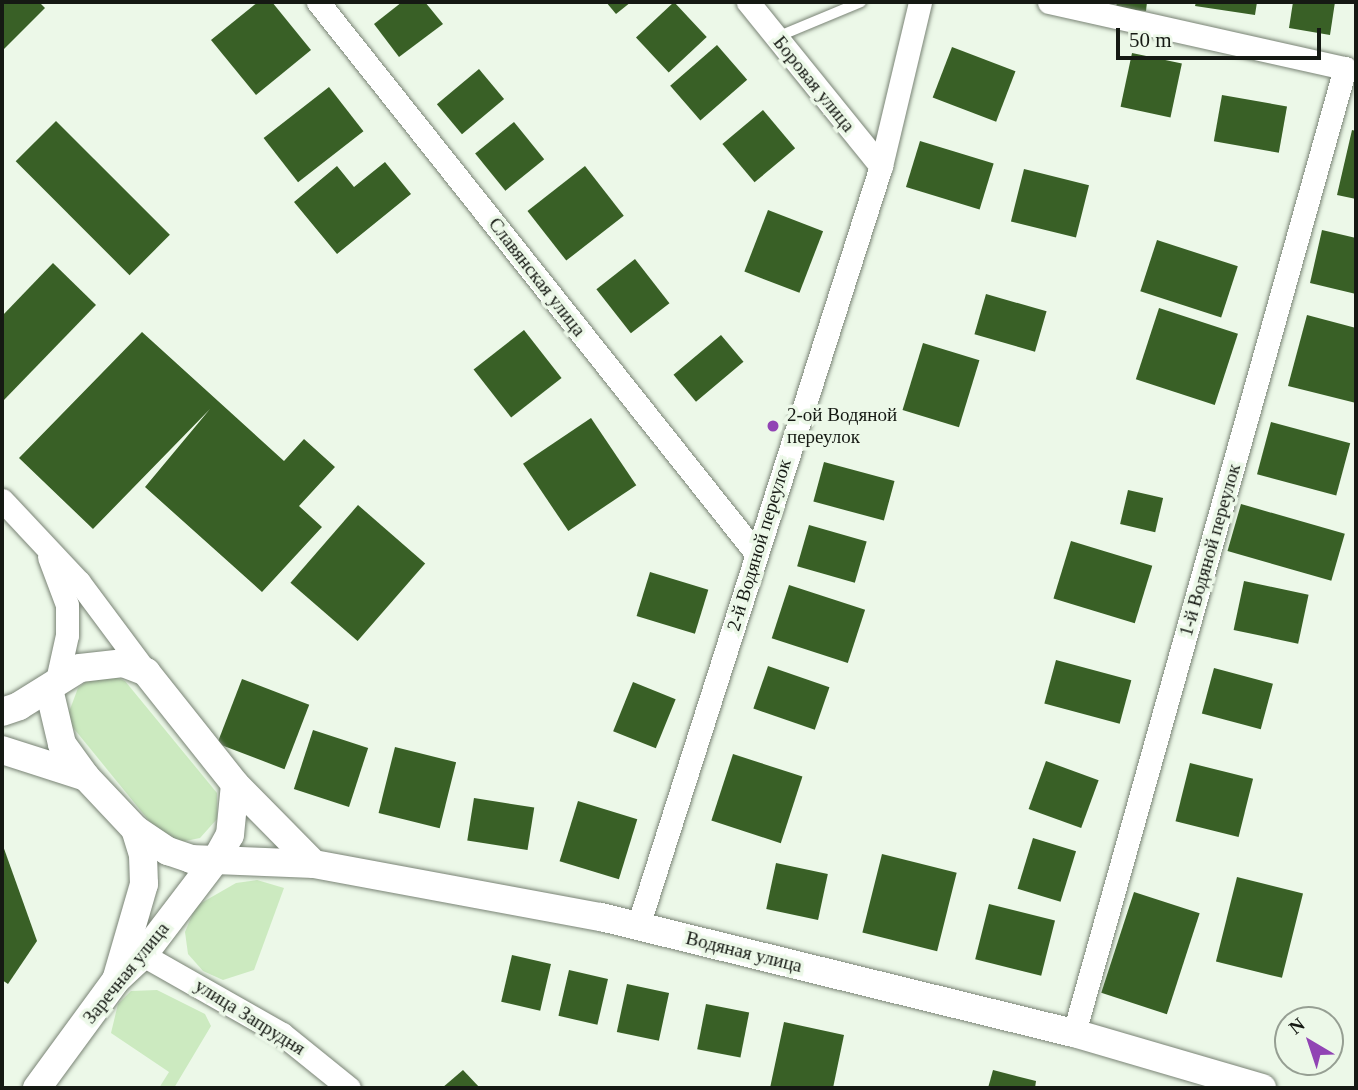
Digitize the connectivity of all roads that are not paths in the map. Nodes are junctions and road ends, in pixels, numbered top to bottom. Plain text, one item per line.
1 (318, 2) edge
2 (748, 2) edge
3 (861, 2) edge
4 (920, 2) edge
5 (1049, 2) edge
6 (776, 37) junction
7 (1350, 63) edge
8 (881, 166) junction
9 (2, 500) edge
10 (756, 553) junction
11 (48, 554) junction
12 (146, 672) junction
13 (53, 685) junction
14 (2, 712) edge
15 (2, 750) edge
16 (86, 777) junction
17 (235, 783) junction
18 (135, 829) junction
19 (217, 858) junction
20 (314, 864) junction
21 (638, 926) junction
22 (143, 955) junction
23 (116, 980) junction
24 (1074, 1032) junction
25 (37, 1088) edge
26 (349, 1088) edge
27 (1262, 1088) edge

1 - 10 street, Славянская улица
2 - 6 street, Боровая улица
3 - 6 lane
4 - 8 street, 2-й Водяной переулок
5 - 7 street
6 - 8 street, Боровая улица
7 - 24 street, 1-й Водяной переулок
8 - 10 street, 2-й Водяной переулок
9 - 11 street
10 - 21 street, 2-й Водяной переулок
11 - 12 street
11 - 13 street
12 - 13 street
12 - 17 street
13 - 14 street
13 - 16 street, Водяная улица
15 - 16 street
16 - 18 street, Водяная улица
17 - 19 street, Заречная улица
17 - 20 street
18 - 19 street, Водяная улица
18 - 23 street
19 - 20 street, Водяная улица
19 - 22 street, Заречная улица
20 - 21 street, Водяная улица
21 - 24 street, Водяная улица
22 - 23 street, Заречная улица
22 - 26 street, улица Запрудня
23 - 25 street, Заречная улица
24 - 27 street, Водяная улица

